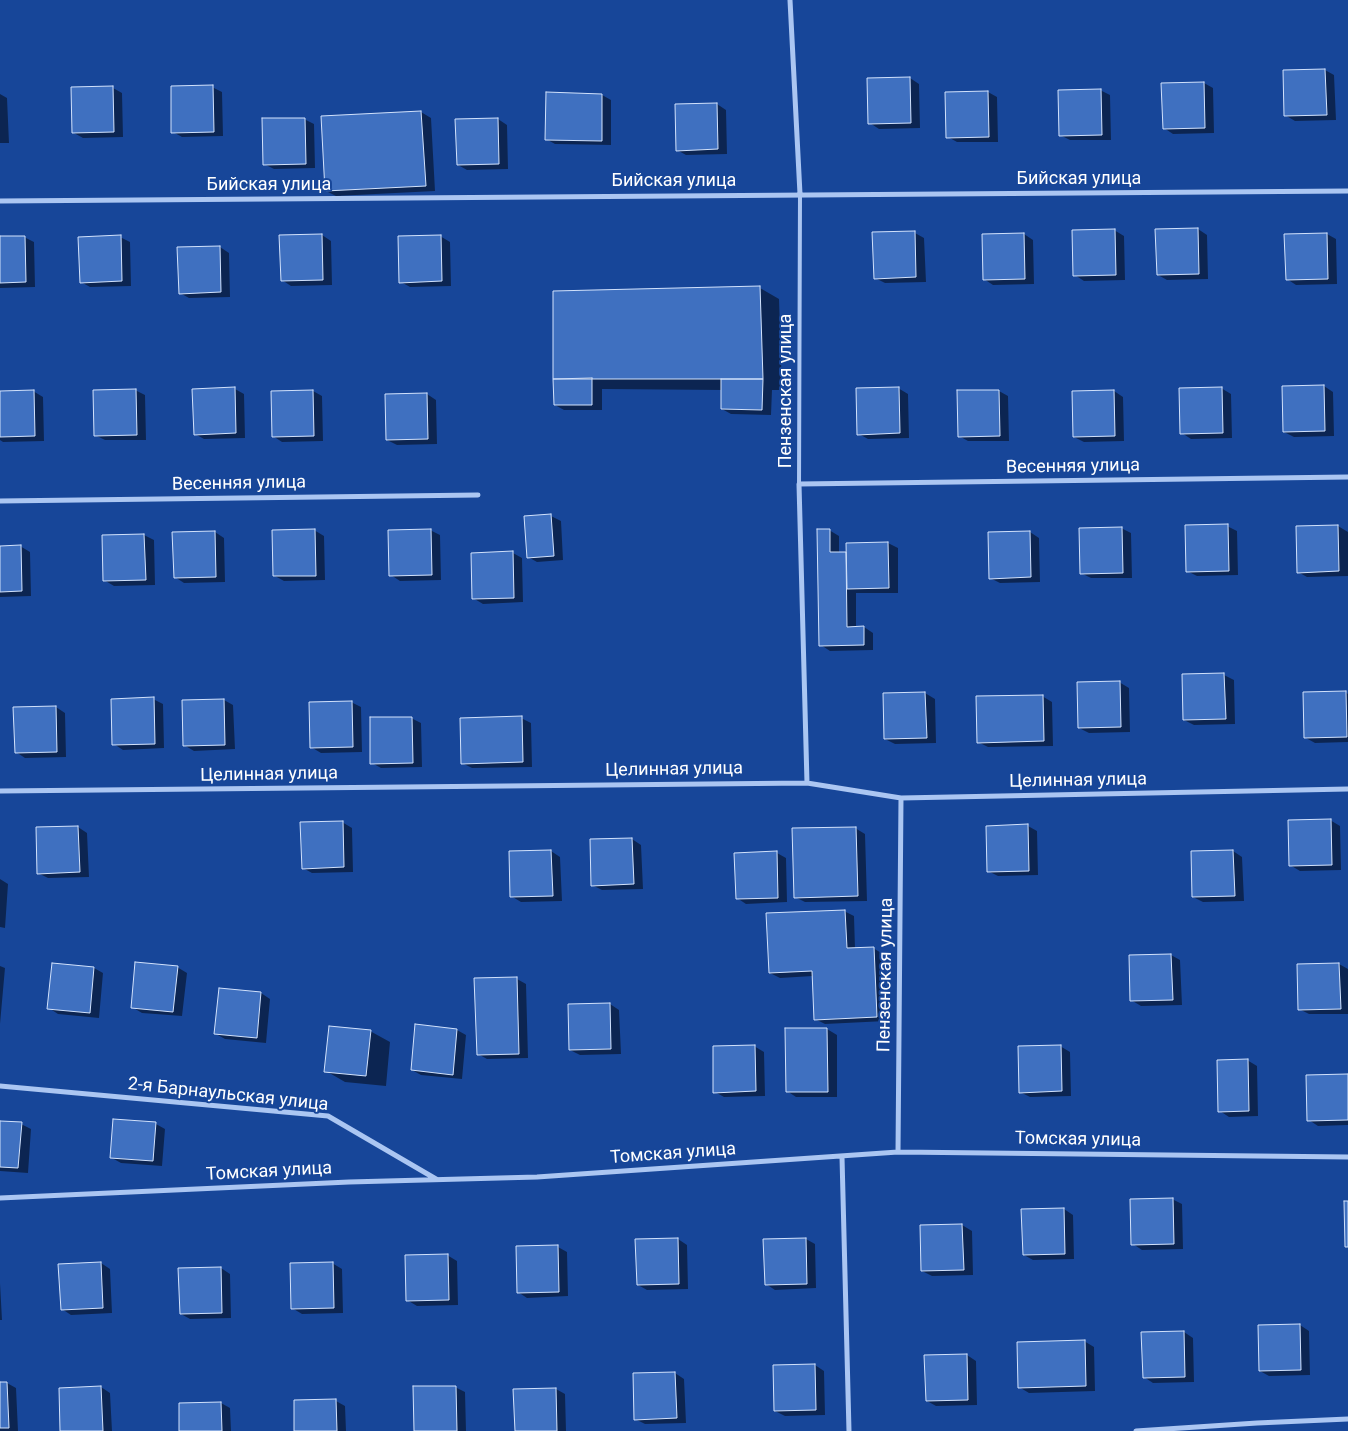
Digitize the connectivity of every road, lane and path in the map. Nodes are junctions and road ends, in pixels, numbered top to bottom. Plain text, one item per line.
1 (790, 0) edge
2 (1348, 190) edge
3 (800, 194) junction
4 (0, 200) edge
5 (1348, 476) edge
6 (799, 484) junction
7 (478, 495) dead end
8 (0, 501) edge
9 (807, 783) junction
10 (1348, 790) edge
11 (0, 791) edge
12 (901, 798) junction
13 (0, 1086) edge
14 (898, 1152) junction
15 (842, 1157) junction
16 (1348, 1157) edge
17 (436, 1180) junction
18 (0, 1198) edge
19 (1348, 1419) edge
20 (849, 1431) edge
21 (1136, 1431) edge

1 - 3 street, Пензенская улица
2 - 3 street, Бийская улица
3 - 4 street, Бийская улица
3 - 6 lane, Пензенская улица
5 - 6 street, Весенняя улица
6 - 9 street, Пензенская улица
7 - 8 street, Весенняя улица
9 - 11 street, Целинная улица
9 - 12 street, Целинная улица
10 - 12 street, Целинная улица
12 - 14 street, Пензенская улица
13 - 17 street, 2-я Барнаульская улица
14 - 15 street, Томская улица
14 - 16 street, Томская улица
15 - 17 street, Томская улица
15 - 20 street
17 - 18 street, Томская улица
19 - 21 street

